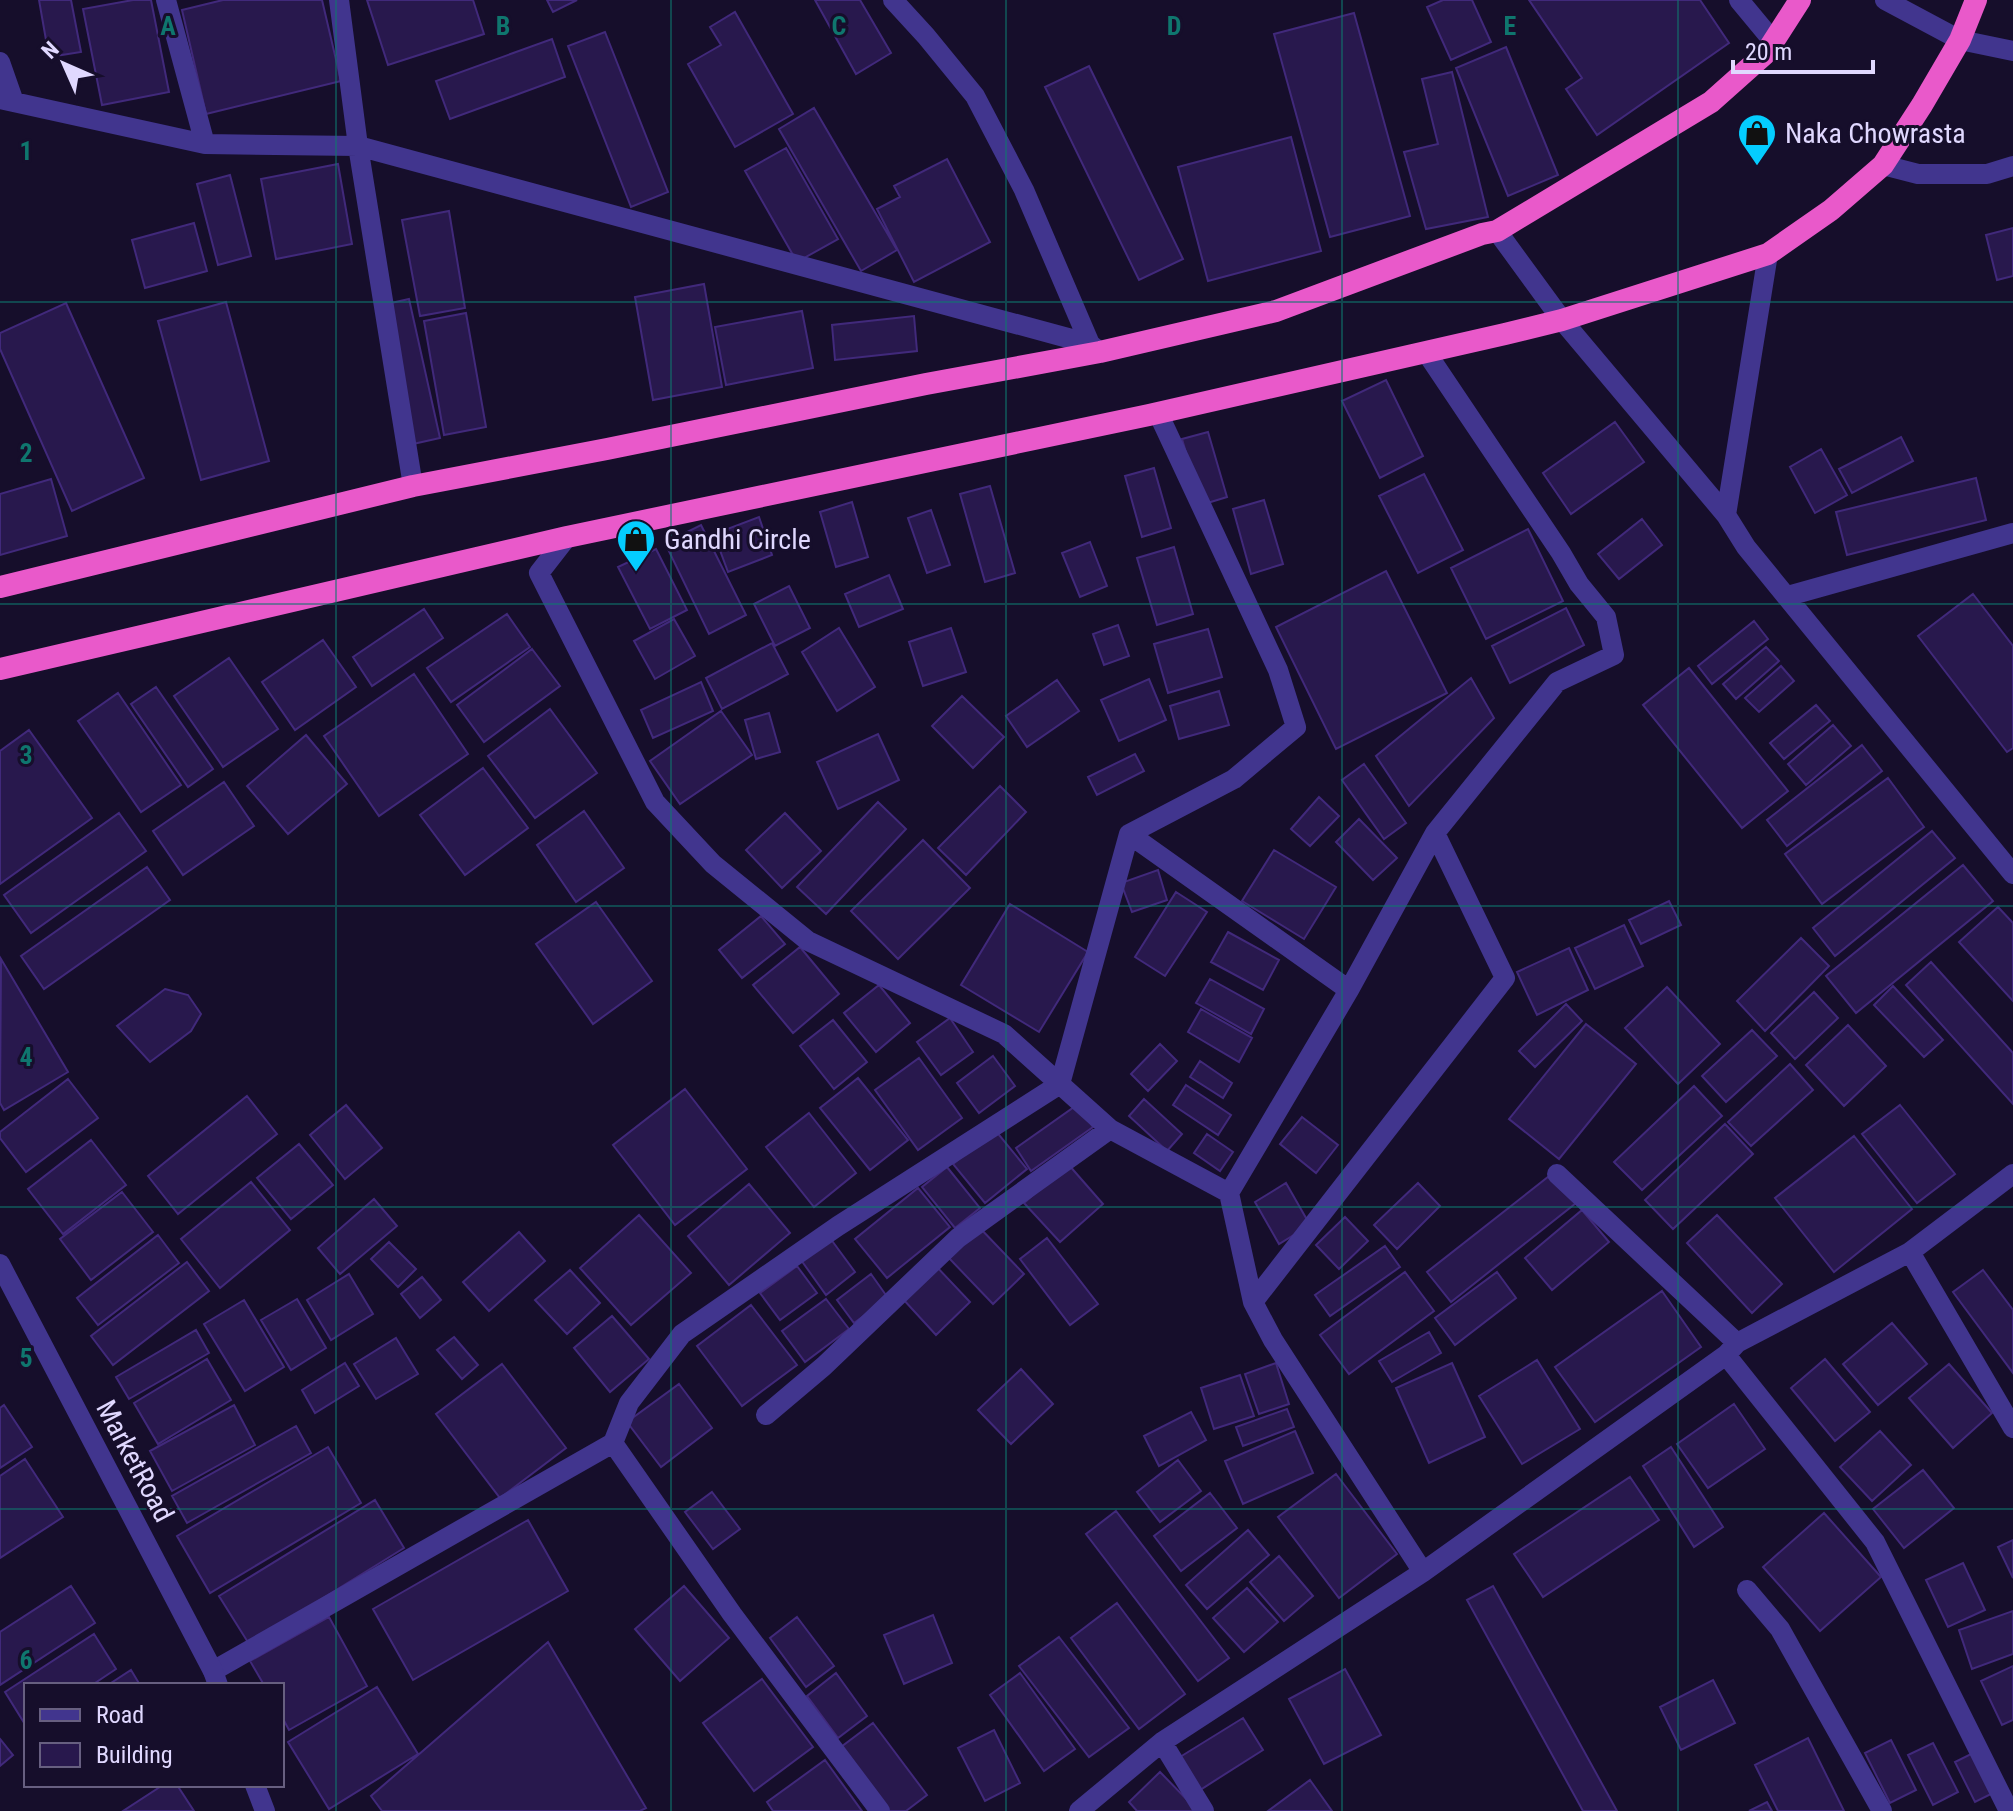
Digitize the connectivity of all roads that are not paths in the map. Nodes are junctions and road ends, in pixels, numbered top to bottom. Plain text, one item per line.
1 (166, 0) edge
2 (339, 0) edge
3 (893, 0) edge
4 (1739, 0) edge
5 (1800, 0) edge
6 (1885, 0) edge
7 (1976, 0) edge
8 (1960, 40) junction
9 (1773, 41) junction
10 (2013, 51) edge
11 (0, 62) edge
12 (7, 100) edge
13 (205, 144) junction
14 (358, 146) junction
15 (1883, 165) junction
16 (2013, 166) edge
17 (1497, 231) junction
18 (1768, 254) junction
19 (1562, 320) junction
20 (1095, 348) junction
21 (1426, 352) junction
22 (1158, 413) junction
23 (413, 486) junction
24 (1726, 515) junction
25 (2013, 533) edge
26 (567, 537) junction
27 (0, 587) edge
28 (1788, 596) junction
29 (0, 669) edge
30 (1435, 833) junction
31 (1129, 834) junction
32 (2013, 874) edge
33 (1349, 990) junction
34 (1060, 1084) junction
35 (1110, 1129) junction
36 (1557, 1174) dead end
37 (2013, 1174) edge
38 (1229, 1193) junction
39 (1910, 1252) junction
40 (0, 1264) edge
41 (1253, 1302) junction
42 (1732, 1349) junction
43 (766, 1415) dead end
44 (2013, 1428) edge
45 (613, 1443) junction
46 (1423, 1572) junction
47 (1747, 1590) dead end
48 (216, 1678) edge
49 (1162, 1742) junction
50 (256, 1787) edge
51 (265, 1811) edge
52 (880, 1811) edge
53 (1079, 1811) edge
54 (1204, 1811) edge
55 (1882, 1811) edge
56 (2009, 1811) edge

1 - 13 street
2 - 14 street
3 - 20 street
4 - 9 street
5 - 9 highway
6 - 8 street
7 - 8 highway
8 - 10 street
8 - 15 highway
9 - 17 highway
11 - 12 street
12 - 13 street
13 - 14 street
14 - 20 street
14 - 23 street
15 - 16 street
15 - 18 highway
17 - 19 street
17 - 20 highway
18 - 19 highway
18 - 24 street
19 - 21 highway
19 - 24 street
20 - 23 highway
21 - 22 highway
21 - 30 street
22 - 26 highway
22 - 31 street
23 - 27 highway
24 - 28 street
25 - 28 street
26 - 29 highway
26 - 34 street
28 - 32 street
30 - 33 street
30 - 41 street
31 - 33 street
31 - 34 street
33 - 38 street
34 - 35 street
34 - 45 street
35 - 38 street
35 - 43 street
36 - 42 street
37 - 39 street
38 - 41 street
39 - 42 street
39 - 44 street
40 - 48 street, MarketRoad
41 - 46 street
42 - 46 street
42 - 56 street
45 - 48 street
45 - 52 street
46 - 49 street
47 - 55 street
49 - 53 street
49 - 54 street
50 - 51 street

